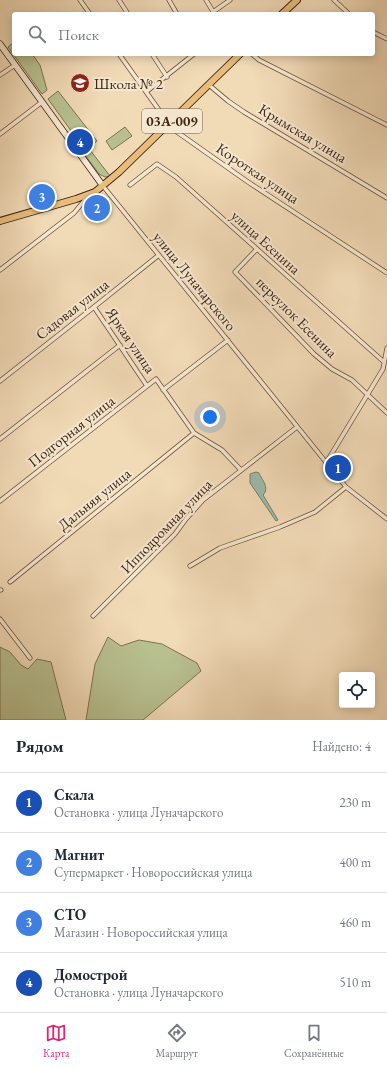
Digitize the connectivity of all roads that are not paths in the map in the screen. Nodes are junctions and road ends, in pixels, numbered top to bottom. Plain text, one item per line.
1 (80, 0) edge
2 (119, 0) edge
3 (168, 0) edge
4 (206, 0) edge
5 (230, 0) edge
6 (297, 0) edge
7 (334, 0) edge
8 (89, 12) edge
9 (127, 12) edge
10 (176, 12) edge
11 (213, 12) edge
12 (215, 12) edge
13 (284, 12) edge
14 (347, 12) edge
15 (375, 33) edge
16 (387, 39) edge
17 (0, 44) edge
18 (119, 56) edge
19 (153, 56) edge
20 (193, 56) edge
21 (237, 56) edge
22 (254, 56) edge
23 (15, 65) junction
24 (0, 75) edge
25 (167, 77) junction
26 (209, 85) junction
27 (146, 92) junction
28 (42, 102) junction
29 (169, 124) junction
30 (387, 125) edge
31 (0, 134) edge
32 (103, 186) junction
33 (130, 186) dead end
34 (89, 195) junction
35 (387, 198) edge
36 (0, 220) edge
37 (256, 250) junction
38 (159, 255) junction
39 (0, 270) edge
40 (387, 273) edge
41 (94, 307) junction
42 (228, 340) junction
43 (120, 346) junction
44 (387, 348) edge
45 (384, 362) junction
46 (156, 379) joint
47 (0, 381) edge
48 (147, 386) junction
49 (163, 390) junction
50 (368, 395) junction
51 (387, 413) edge
52 (297, 427) junction
53 (194, 433) junction
54 (0, 439) edge
55 (326, 463) junction
56 (241, 470) junction
57 (346, 487) junction
58 (0, 501) edge
59 (387, 519) edge
60 (190, 566) dead end
61 (10, 582) dead end
62 (93, 616) dead end
63 (0, 619) edge
64 (30, 658) dead end

1 - 8 street
2 - 9 street
3 - 10 street
4 - 11 street
5 - 12 street
6 - 13 main road
7 - 14 street
15 - 16 street
17 - 23 main road, улица Луначарского
18 - 27 street, Короткая улица
19 - 25 street
20 - 25 street
21 - 26 main road, 03А-009
22 - 30 street
23 - 24 street
23 - 28 main road, улица Луначарского
25 - 27 street
26 - 29 main road, 03А-009
26 - 35 street, Крымская улица
27 - 29 street, Короткая улица
28 - 31 street
28 - 32 main road, улица Луначарского
29 - 32 main road, 03А-009
29 - 40 street, Короткая улица
32 - 34 main road, 03А-009
32 - 38 street, улица Луначарского
33 - 37 street, улица Есенина
34 - 36 main road, 03А-009
34 - 39 street
37 - 45 street, улица Есенина
37 - 50 street, переулок Есенина
38 - 41 street, Садовая улица
38 - 42 street, улица Луначарского
41 - 43 street, Яркая улица
41 - 47 street, Садовая улица
42 - 49 street
42 - 52 street, улица Луначарского
43 - 48 street, Яркая улица
43 - 54 street
44 - 45 street
45 - 50 street
46 - 48 street, Подгорная улица
46 - 49 street, Яркая улица
48 - 58 street, Подгорная улица
49 - 53 street, Яркая улица
50 - 51 street
50 - 55 street
52 - 55 street, улица Луначарского
52 - 56 street, Ипподромная улица
53 - 56 street, Яркая улица
53 - 61 street, Дальняя улица
55 - 57 street, улица Луначарского
56 - 62 street, Ипподромная улица
57 - 59 street, улица Луначарского
57 - 60 street
63 - 64 street

